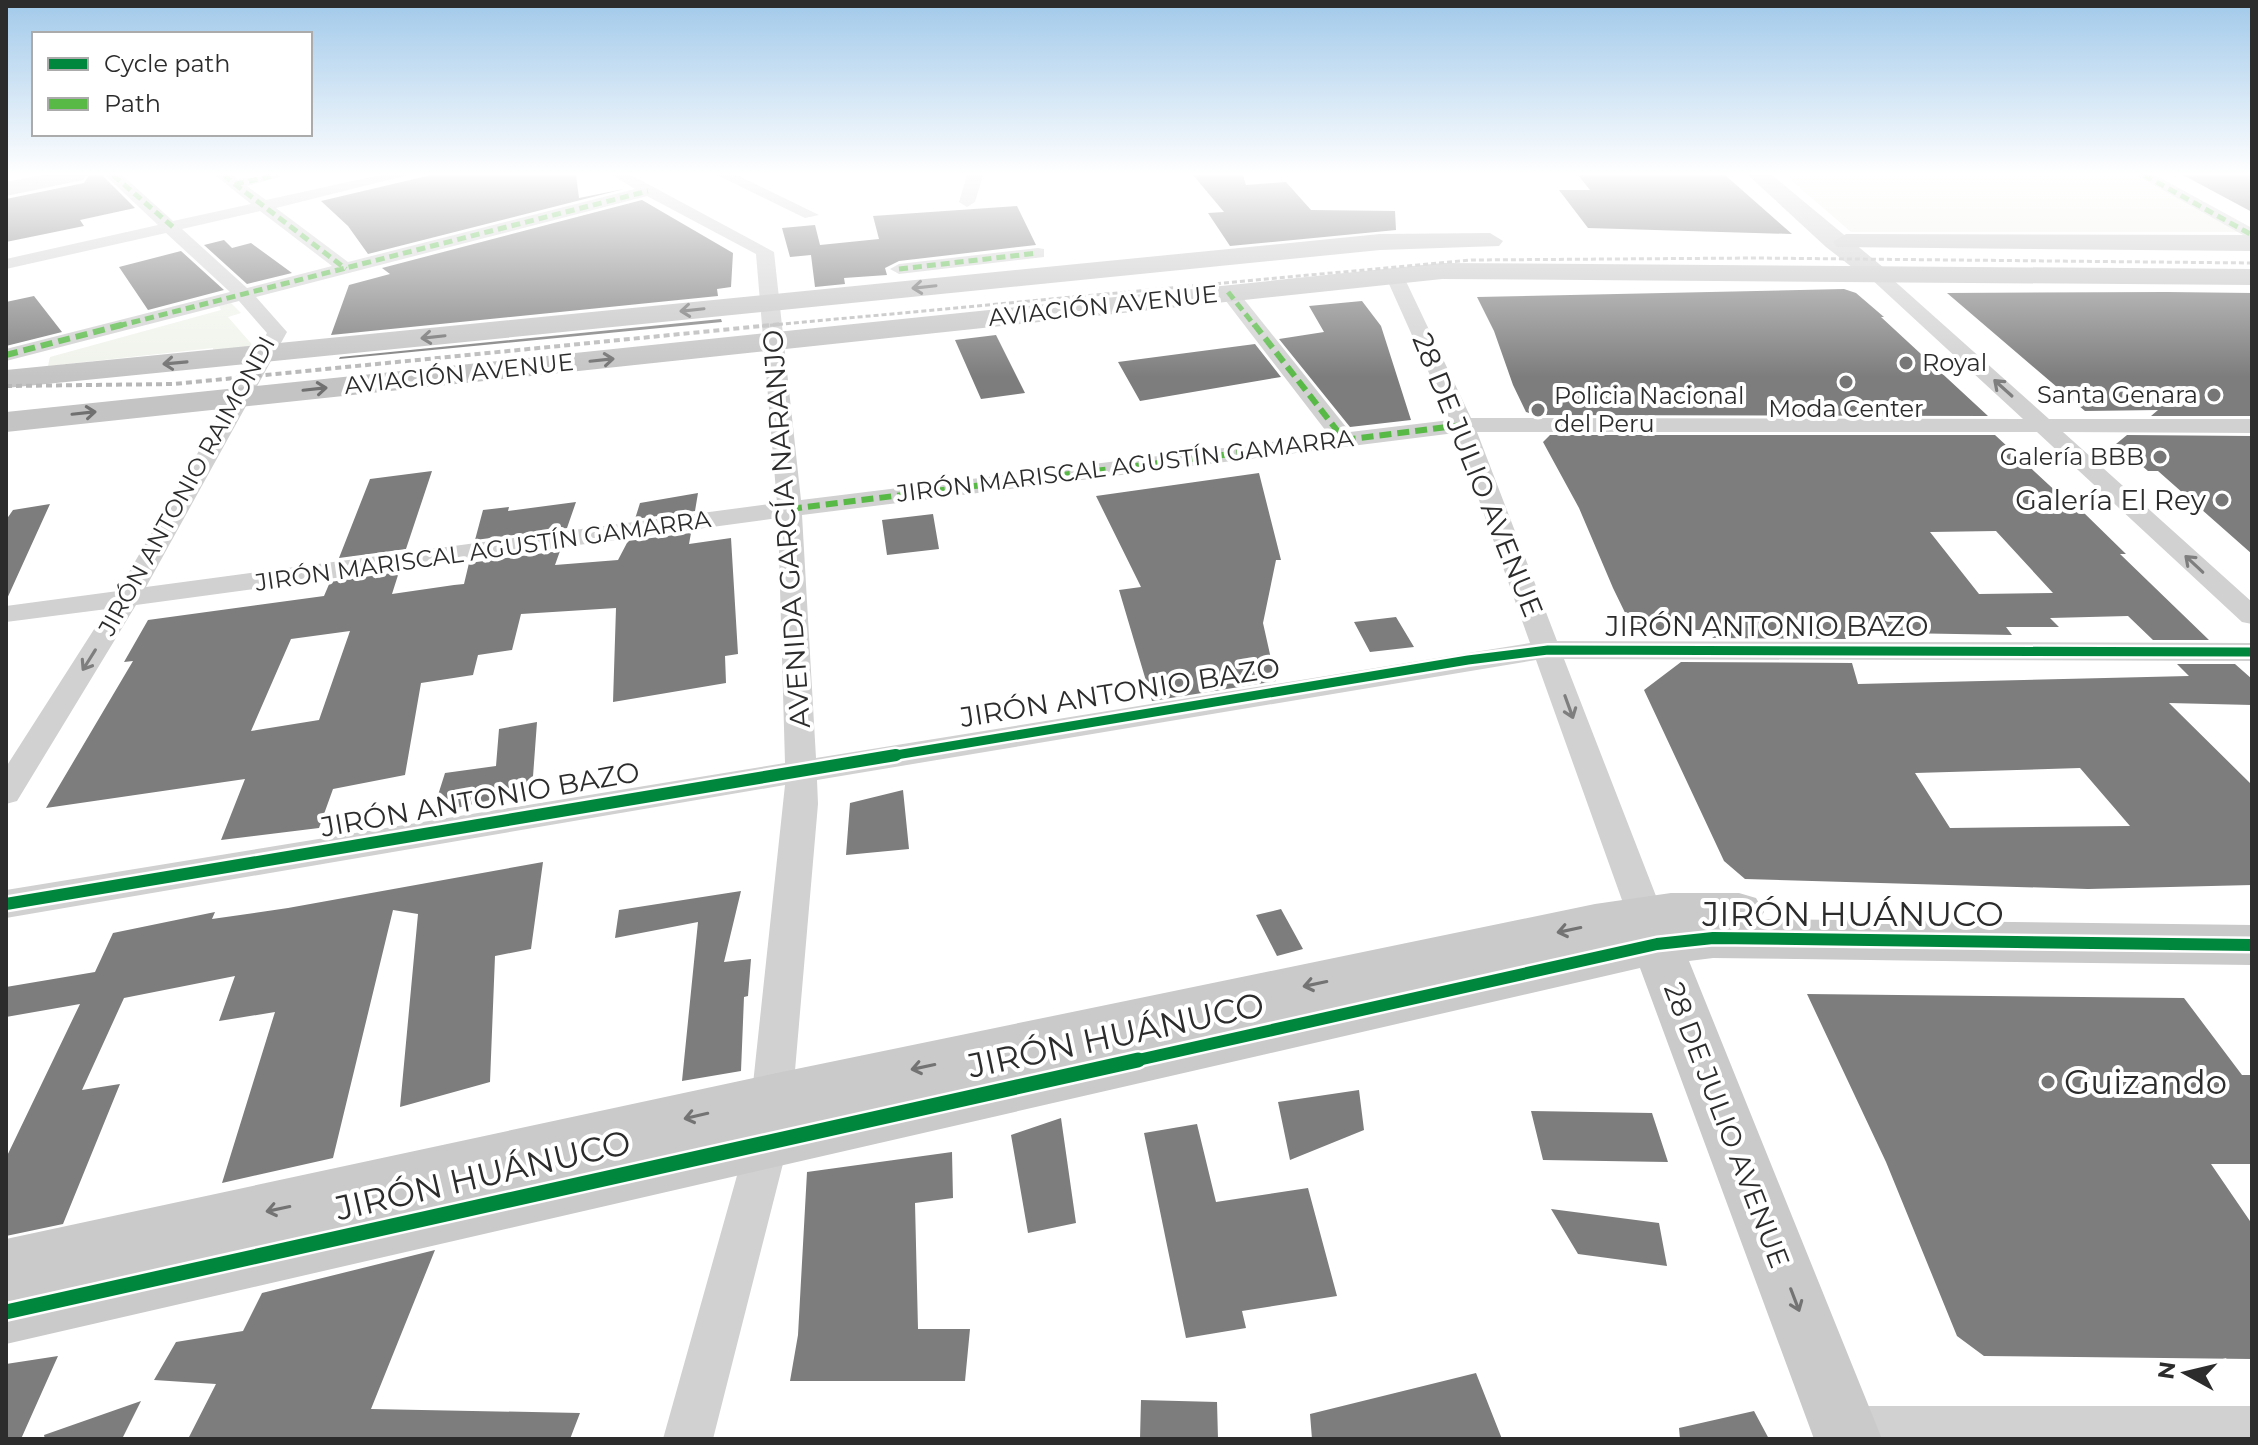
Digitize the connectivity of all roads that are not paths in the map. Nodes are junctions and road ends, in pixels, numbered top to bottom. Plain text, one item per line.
1 (103, 242) edge
2 (189, 242) edge
3 (311, 242) edge
4 (449, 242) edge
5 (747, 242) edge
6 (1376, 242) edge
7 (1380, 242) edge
8 (1419, 242) edge
9 (1834, 242) edge
10 (2015, 242) edge
11 (2252, 243) edge
12 (1038, 253) dead end
13 (6, 264) edge
14 (346, 269) junction
15 (899, 269) dead end
16 (1875, 273) junction
17 (1394, 275) junction
18 (2252, 277) edge
19 (1228, 292) junction
20 (244, 295) junction
21 (770, 302) junction
22 (771, 342) junction
23 (6, 355) edge
24 (262, 355) junction
25 (6, 379) edge
26 (238, 397) junction
27 (6, 422) edge
28 (1463, 425) junction
29 (2043, 425) junction
30 (2252, 426) edge
31 (1343, 438) junction
32 (790, 509) junction
33 (127, 598) junction
34 (6, 614) edge
35 (2252, 616) edge
36 (1548, 650) junction
37 (2252, 652) edge
38 (803, 769) junction
39 (6, 793) edge
40 (6, 904) edge
41 (2252, 917) edge
42 (1651, 929) junction
43 (2252, 945) edge
44 (770, 1119) junction
45 (6, 1270) edge
46 (6, 1312) edge
47 (2252, 1431) edge
48 (1847, 1435) edge
49 (688, 1439) edge

1 - 13 street
2 - 20 street, JIRÓN ANTONIO RAIMONDI
3 - 14 street
4 - 14 street
5 - 21 street, AVENIDA GARCÍA NARANJO
6 -> 21 main road, AVIACIÓN AVENUE
7 - 17 main road, 28 DE JULIO AVENUE
8 - 17 main road
9 - 16 street
10 - 11 main road
12 - 15 street
14 - 20 street
16 - 17 main road, AVIACIÓN AVENUE
16 - 18 main road, AVIACIÓN AVENUE
29 -> 16 street
17 - 19 main road, AVIACIÓN AVENUE
17 - 28 street, 28 DE JULIO AVENUE
19 - 22 main road, AVIACIÓN AVENUE
19 - 31 street
20 - 23 street
20 - 24 street, JIRÓN ANTONIO RAIMONDI
21 - 22 street, AVENIDA GARCÍA NARANJO
21 -> 24 main road, AVIACIÓN AVENUE
26 -> 22 main road, AVIACIÓN AVENUE
22 - 32 street, AVENIDA GARCÍA NARANJO
24 -> 25 main road, AVIACIÓN AVENUE
24 - 26 street, JIRÓN ANTONIO RAIMONDI
27 -> 26 main road, AVIACIÓN AVENUE
26 - 33 street, JIRÓN ANTONIO RAIMONDI
28 - 29 street, JIRÓN MARISCAL AGUSTÍN GAMARRA
28 - 31 street, JIRÓN MARISCAL AGUSTÍN GAMARRA
28 - 36 street, 28 DE JULIO AVENUE
29 - 30 street, JIRÓN MARISCAL AGUSTÍN GAMARRA
35 -> 29 street
31 - 32 street, JIRÓN MARISCAL AGUSTÍN GAMARRA
32 - 33 street, JIRÓN MARISCAL AGUSTÍN GAMARRA
32 - 38 street, AVENIDA GARCÍA NARANJO
33 - 34 street, JIRÓN MARISCAL AGUSTÍN GAMARRA
33 -> 39 street, JIRÓN ANTONIO RAIMONDI
36 - 37 street, JIRÓN ANTONIO BAZO
36 - 38 street, JIRÓN ANTONIO BAZO
36 -> 42 street, 28 DE JULIO AVENUE
38 - 40 street, JIRÓN ANTONIO BAZO
38 - 44 street, AVENIDA GARCÍA NARANJO
41 - 42 street, JIRÓN HUÁNUCO
42 - 43 street, JIRÓN HUÁNUCO
42 -> 44 street, JIRÓN HUÁNUCO
42 -> 48 street, 28 DE JULIO AVENUE
44 -> 45 street, JIRÓN HUÁNUCO
44 - 46 street, JIRÓN HUÁNUCO
44 - 49 street, AVENIDA GARCÍA NARANJO
47 - 48 street

